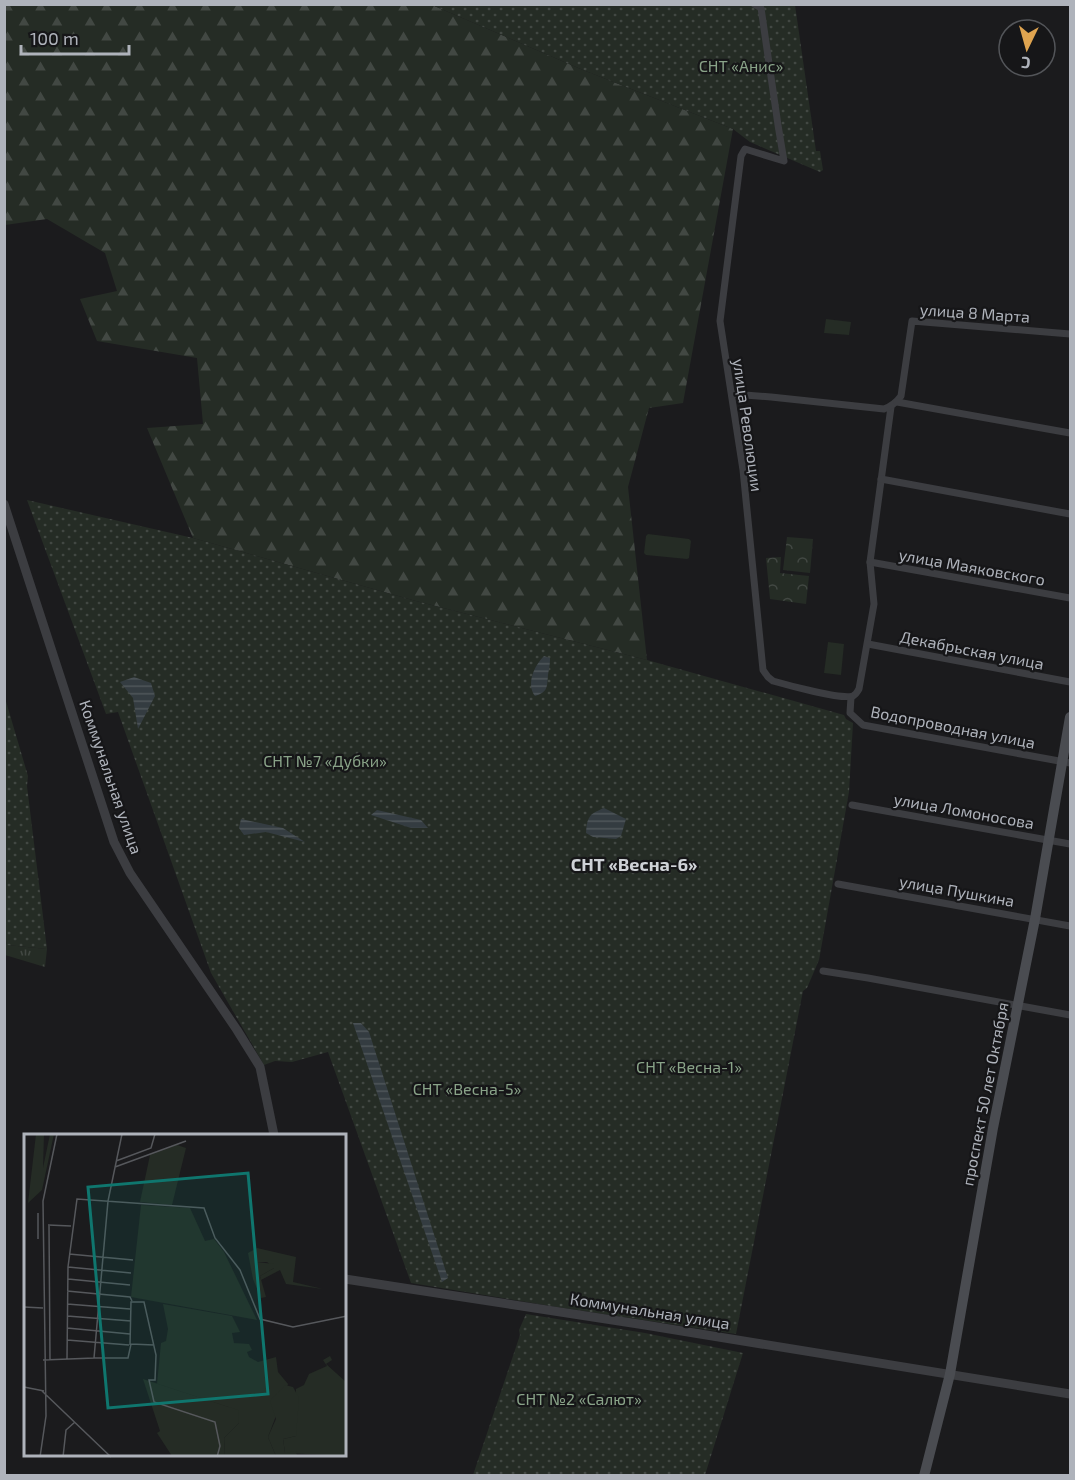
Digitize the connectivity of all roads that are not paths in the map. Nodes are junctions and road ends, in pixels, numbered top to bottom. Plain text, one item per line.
1 (754, 4) edge
2 (1071, 334) edge
3 (732, 394) junction
4 (894, 404) junction
5 (1071, 433) edge
6 (881, 480) junction
7 (4, 504) edge
8 (1071, 514) edge
9 (870, 562) junction
10 (1071, 598) edge
11 (868, 644) junction
12 (1071, 682) edge
13 (851, 697) junction
14 (1071, 717) edge
15 (1067, 763) edge
16 (852, 805) dead end
17 (1049, 840) junction
18 (1071, 844) edge
19 (838, 884) dead end
20 (1035, 919) junction
21 (1071, 926) edge
22 (823, 971) dead end
23 (1017, 1006) junction
24 (1071, 1015) edge
25 (274, 1134) edge
26 (346, 1279) edge
27 (950, 1374) junction
28 (1071, 1394) edge
29 (924, 1476) edge

1 - 3 street, улица Революции
2 - 4 street, улица 8 Марта
3 - 4 street
3 - 13 street, улица Революции
4 - 5 street
4 - 6 street
6 - 8 street
6 - 9 street
7 - 25 street, Коммунальная улица
9 - 10 street, улица Маяковского
9 - 11 street
11 - 12 street, Декабрьская улица
11 - 13 street
13 - 15 street, Водопроводная улица
14 - 15 main road, проспект 50 лет Октября
15 - 17 main road, проспект 50 лет Октября
16 - 17 street, улица Ломоносова
17 - 18 street, улица Ломоносова
17 - 20 main road, проспект 50 лет Октября
19 - 20 street, улица Пушкина
20 - 21 street, улица Пушкина
20 - 23 main road, проспект 50 лет Октября
22 - 23 street
23 - 24 street
23 - 27 main road, проспект 50 лет Октября
26 - 27 street, Коммунальная улица
27 - 28 street, Коммунальная улица
27 - 29 main road, проспект 50 лет Октября

